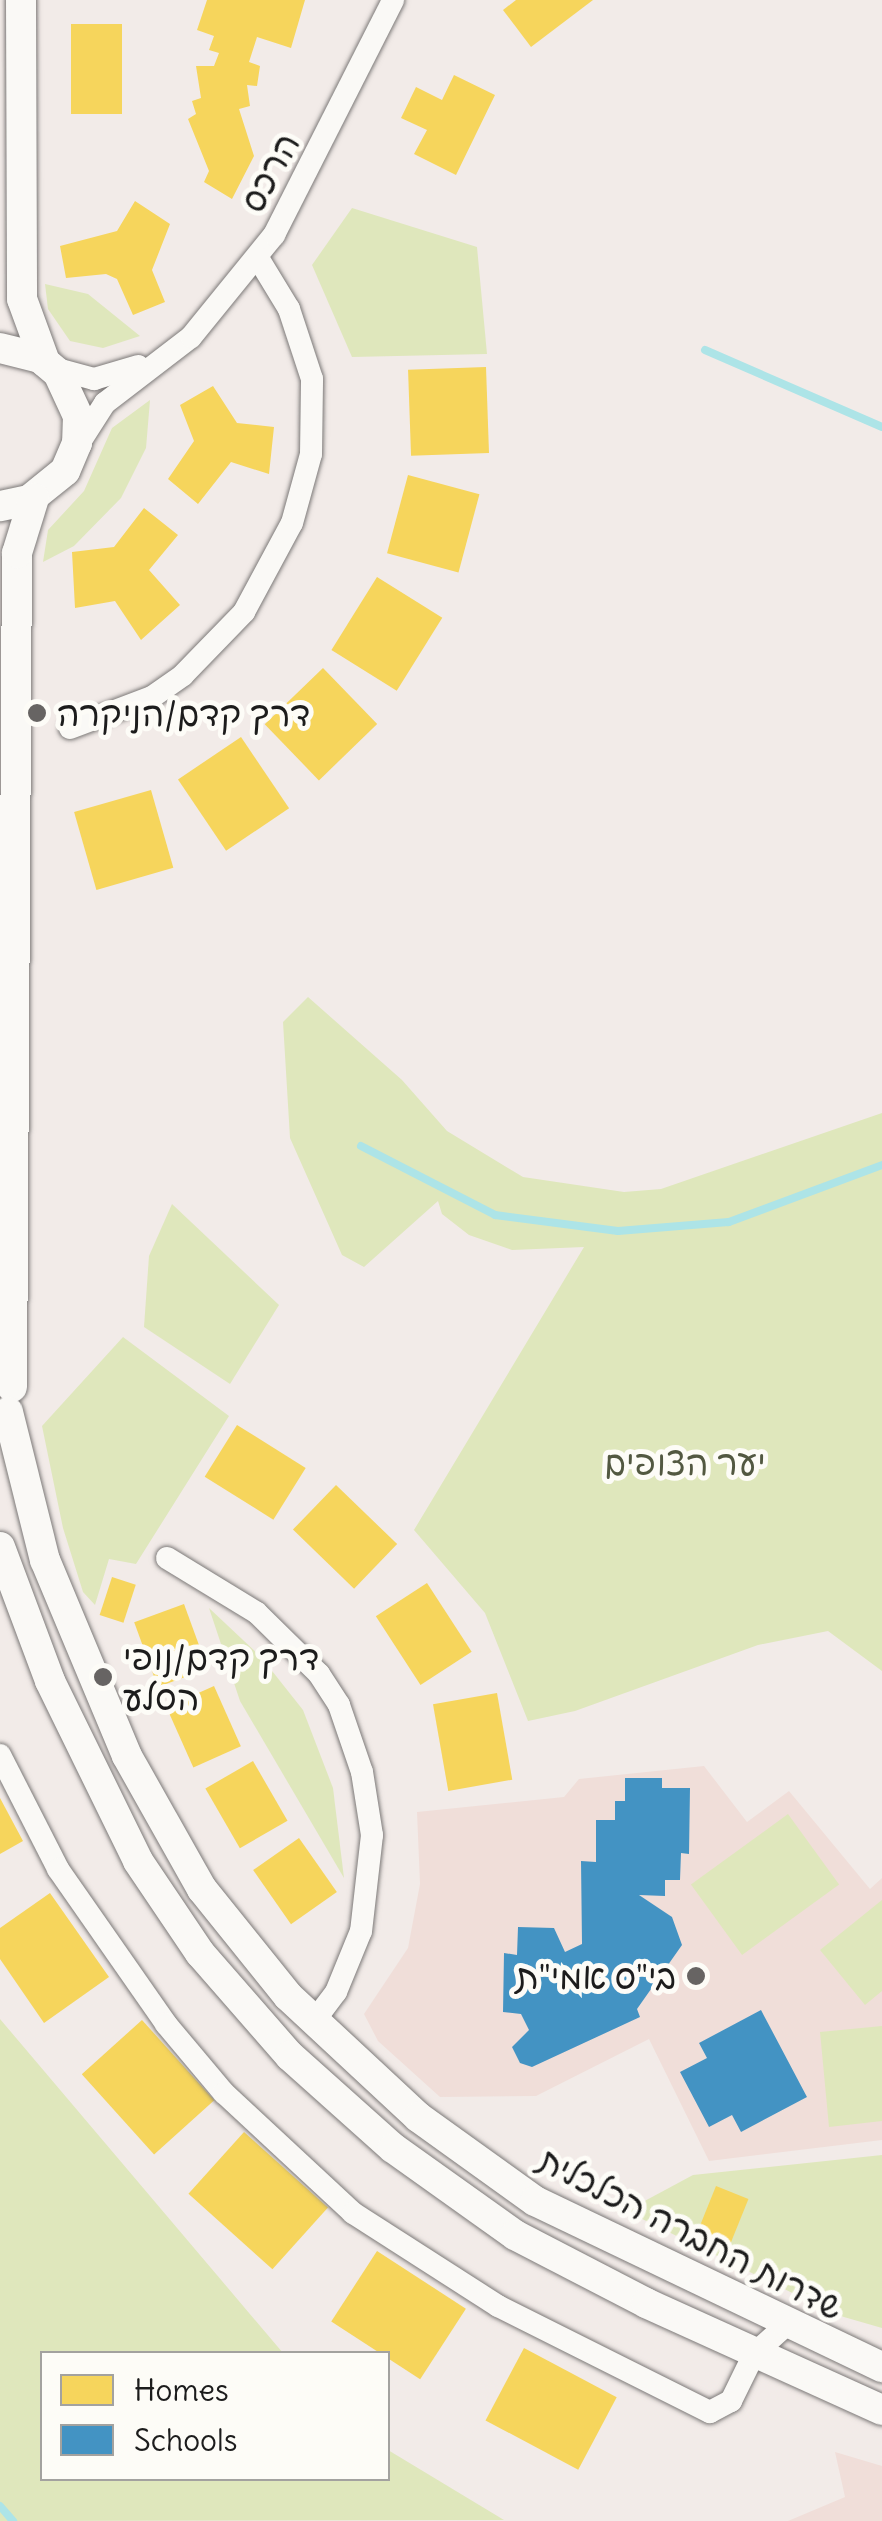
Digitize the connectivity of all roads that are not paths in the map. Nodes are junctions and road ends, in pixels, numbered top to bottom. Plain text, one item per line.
1 (21, 0) edge
2 (393, 0) edge
3 (258, 258) junction
4 (0, 348) edge
5 (169, 353) junction
6 (48, 364) junction
7 (69, 461) junction
8 (34, 498) junction
9 (0, 506) edge
10 (70, 728) dead end
11 (5, 1396) edge
12 (0, 1547) edge
13 (166, 1558) dead end
14 (0, 1754) edge
15 (313, 2023) junction
16 (785, 2326) junction
17 (754, 2354) junction
18 (882, 2367) edge
19 (882, 2410) edge

1 - 6 main road
2 - 3 street, הרכס
3 - 5 street, הרכס
3 - 10 street
4 - 6 main road
5 - 6 street, הרכס
5 - 7 street, הרכס
6 - 7 main road
7 - 8 main road
8 - 9 main road
8 - 11 main road, שדרות החברה הכלכלית
11 - 15 main road, שדרות החברה הכלכלית
12 - 17 main road
13 - 15 street
14 - 17 street
15 - 16 main road, שדרות החברה הכלכלית
16 - 17 street
16 - 18 main road, שדרות החברה הכלכלית
17 - 19 main road

